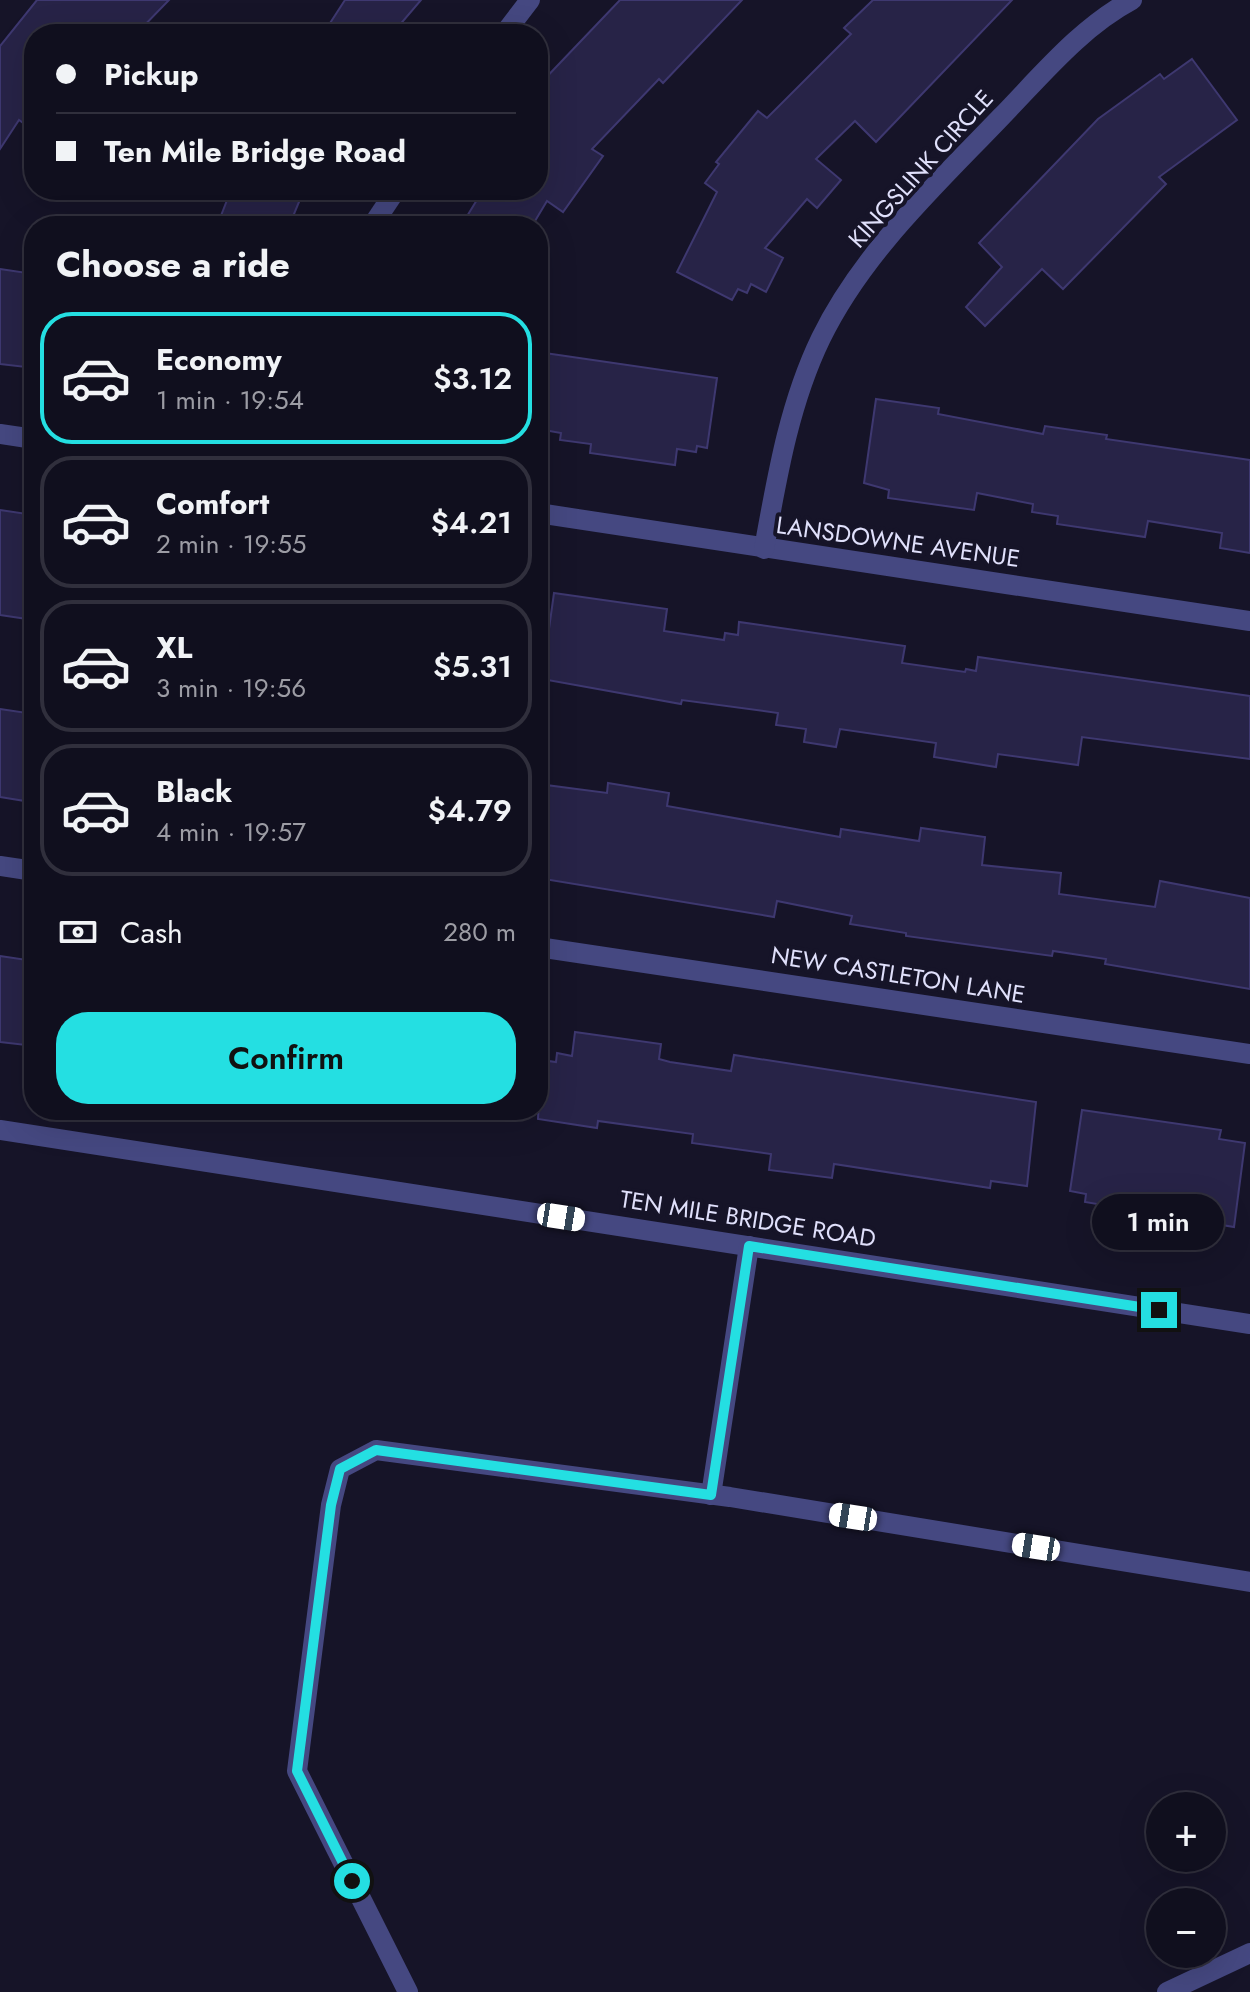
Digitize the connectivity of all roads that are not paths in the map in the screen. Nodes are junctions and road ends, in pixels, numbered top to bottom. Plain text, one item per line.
1 (530, 0) edge
2 (1132, 0) edge
3 (512, 24) edge
4 (0, 434) edge
5 (24, 438) edge
6 (548, 515) edge
7 (764, 549) junction
8 (1250, 621) edge
9 (0, 866) edge
10 (24, 870) edge
11 (548, 949) edge
12 (1250, 1054) edge
13 (0, 1130) edge
14 (749, 1246) junction
15 (1250, 1324) edge
16 (711, 1495) junction
17 (1250, 1582) edge
18 (1250, 1953) edge
19 (408, 1992) edge
20 (1167, 1992) edge

1 - 3 street
2 - 7 street, KINGSLINK CIRCLE
4 - 5 street
6 - 7 street, LANSDOWNE AVENUE
7 - 8 street, LANSDOWNE AVENUE
9 - 10 street
11 - 12 street, NEW CASTLETON LANE
13 - 14 street, TEN MILE BRIDGE ROAD
14 - 15 street, TEN MILE BRIDGE ROAD
14 - 16 street
16 - 17 street
16 - 19 street
18 - 20 street

